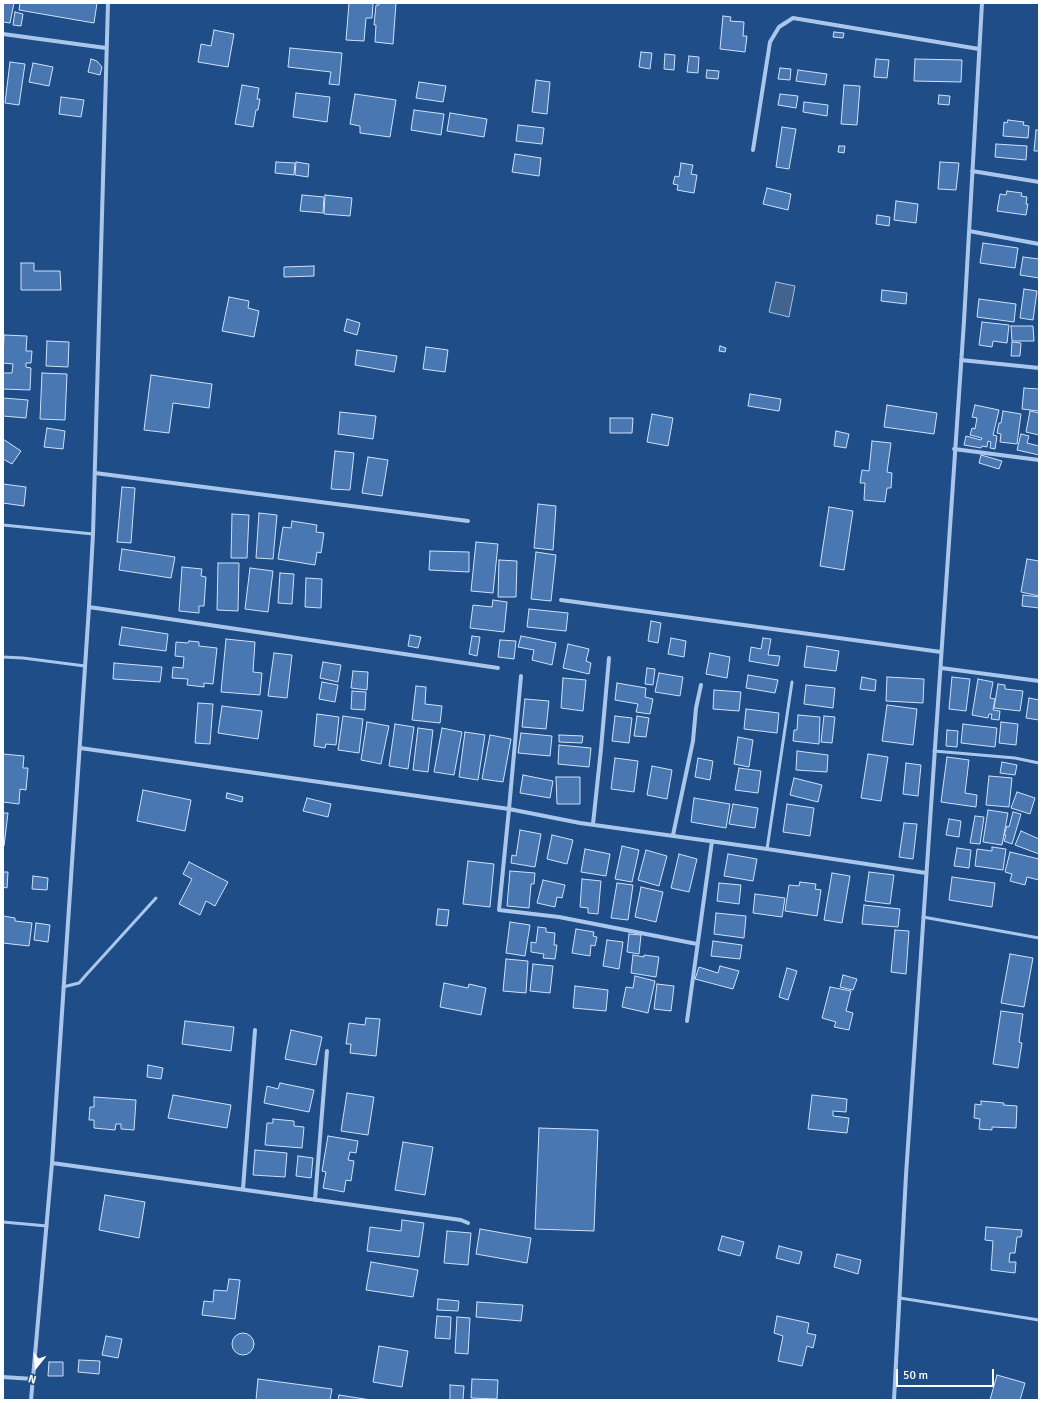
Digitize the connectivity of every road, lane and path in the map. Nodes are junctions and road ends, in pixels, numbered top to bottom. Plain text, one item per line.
1 (108, 3) edge
2 (982, 3) edge
3 (3, 34) edge
4 (106, 48) junction
5 (979, 49) junction
6 (753, 150) dead end
7 (972, 171) junction
8 (1039, 182) edge
9 (969, 231) junction
10 (1039, 244) edge
11 (961, 360) junction
12 (1039, 368) edge
13 (954, 449) junction
14 (1039, 460) edge
15 (95, 473) junction
16 (468, 521) dead end
17 (3, 525) edge
18 (93, 534) junction
19 (561, 600) dead end
20 (89, 607) junction
21 (941, 652) junction
22 (3, 657) edge
23 (609, 658) dead end
24 (85, 666) junction
25 (498, 668) dead end
26 (941, 668) junction
27 (521, 676) dead end
28 (1039, 681) edge
29 (792, 682) dead end
30 (701, 685) dead end
31 (80, 748) junction
32 (934, 751) junction
33 (1039, 763) edge
34 (509, 809) junction
35 (593, 824) junction
36 (673, 835) junction
37 (712, 841) junction
38 (768, 848) junction
39 (926, 873) junction
40 (156, 898) dead end
41 (923, 917) junction
42 (1039, 938) edge
43 (697, 944) junction
44 (63, 987) junction
45 (687, 1021) dead end
46 (255, 1030) dead end
47 (327, 1052) dead end
48 (52, 1164) junction
49 (243, 1189) junction
50 (315, 1200) junction
51 (3, 1222) edge
52 (468, 1222) dead end
53 (47, 1226) junction
54 (900, 1298) junction
55 (1039, 1320) edge
56 (3, 1377) edge
57 (33, 1379) junction
58 (31, 1400) edge
59 (894, 1400) edge

1 - 4 street
2 - 5 street
3 - 4 street
4 - 15 street
5 - 6 street
5 - 7 street
7 - 8 street
7 - 9 street
9 - 10 street
9 - 11 street
11 - 12 street
11 - 13 street
13 - 14 street
13 - 21 street
15 - 16 street
15 - 18 street
17 - 18 lane
18 - 20 street
19 - 21 street
20 - 24 street
20 - 25 street
21 - 26 street
22 - 24 lane
23 - 35 street
24 - 31 street
26 - 28 street
26 - 32 street
27 - 34 street
29 - 38 lane
30 - 36 street
31 - 34 street
31 - 44 street
32 - 33 lane
32 - 39 street
34 - 35 street
34 - 43 street
35 - 36 street
36 - 37 street
37 - 38 street
37 - 43 street
38 - 39 street
39 - 41 street
40 - 44 lane
41 - 42 lane
41 - 54 street
43 - 45 street
44 - 48 street
46 - 49 street
47 - 50 street
48 - 49 street
48 - 53 street
49 - 50 street
50 - 52 street
51 - 53 lane
53 - 57 street
54 - 55 lane
54 - 59 street
56 - 57 street
57 - 58 street

